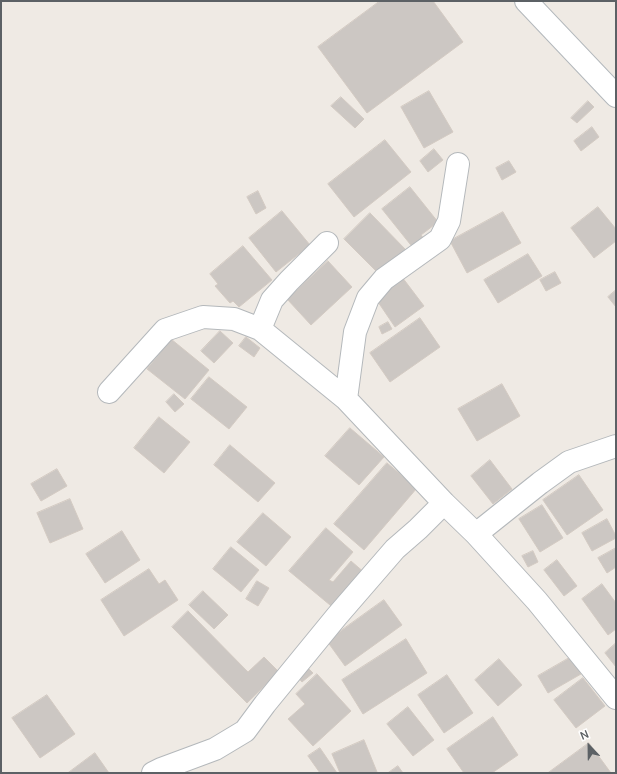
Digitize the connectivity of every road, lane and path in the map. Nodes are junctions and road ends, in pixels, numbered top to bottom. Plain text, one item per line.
1 (526, 1) edge
2 (616, 96) edge
3 (458, 164) dead end
4 (327, 242) dead end
5 (260, 329) junction
6 (109, 392) dead end
7 (346, 399) junction
8 (616, 446) edge
9 (444, 503) junction
10 (476, 534) junction
11 (616, 698) edge
12 (153, 773) edge

1 - 2 street
3 - 7 street
4 - 5 street
5 - 6 street
5 - 7 street
7 - 9 street
8 - 10 street
9 - 10 street
9 - 12 street
10 - 11 street

